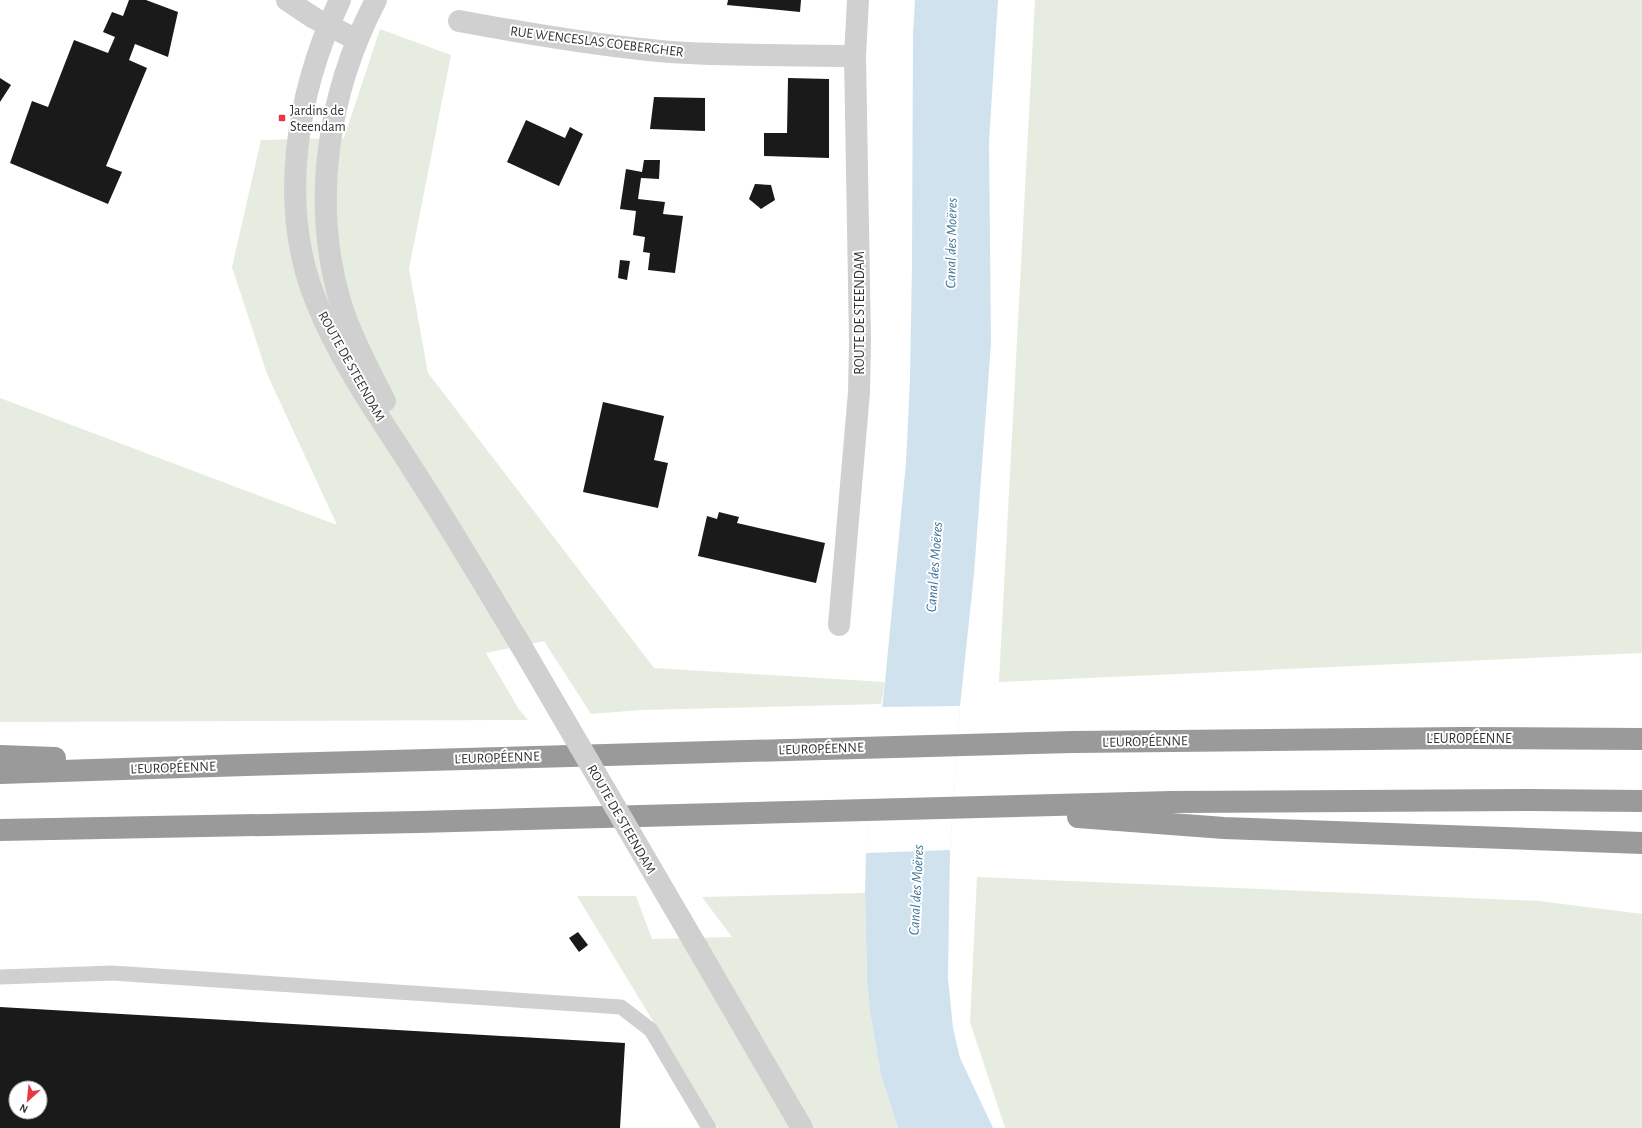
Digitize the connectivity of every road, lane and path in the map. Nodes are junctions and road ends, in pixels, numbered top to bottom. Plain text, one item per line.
1 (287, 0) edge
2 (340, 0) edge
3 (376, 0) edge
4 (858, 0) edge
5 (459, 21) dead end
6 (328, 26) junction
7 (357, 40) junction
8 (855, 56) junction
9 (440, 511) junction
10 (839, 625) dead end
11 (1642, 739) edge
12 (0, 756) edge
13 (246, 765) junction
14 (0, 773) edge
15 (1642, 801) edge
16 (967, 809) junction
17 (0, 830) edge
18 (1642, 843) edge
19 (0, 976) edge
20 (710, 1128) edge
21 (802, 1128) edge

1 - 6 street
2 - 6 street, ROUTE DE STEENDAM
3 - 7 street, ROUTE DE STEENDAM
4 - 8 street, ROUTE DE STEENDAM
5 - 8 street, RUE WENCESLAS COEBERGHER
6 - 7 street
6 - 9 street, ROUTE DE STEENDAM
7 - 9 street, ROUTE DE STEENDAM
8 - 10 street, ROUTE DE STEENDAM
9 - 21 street, ROUTE DE STEENDAM, bridge
11 - 13 highway, L'EUROPÉENNE
12 - 13 highway
13 - 14 highway, L'EUROPÉENNE
15 - 16 highway
16 - 17 highway
16 - 18 highway
19 - 20 lane

